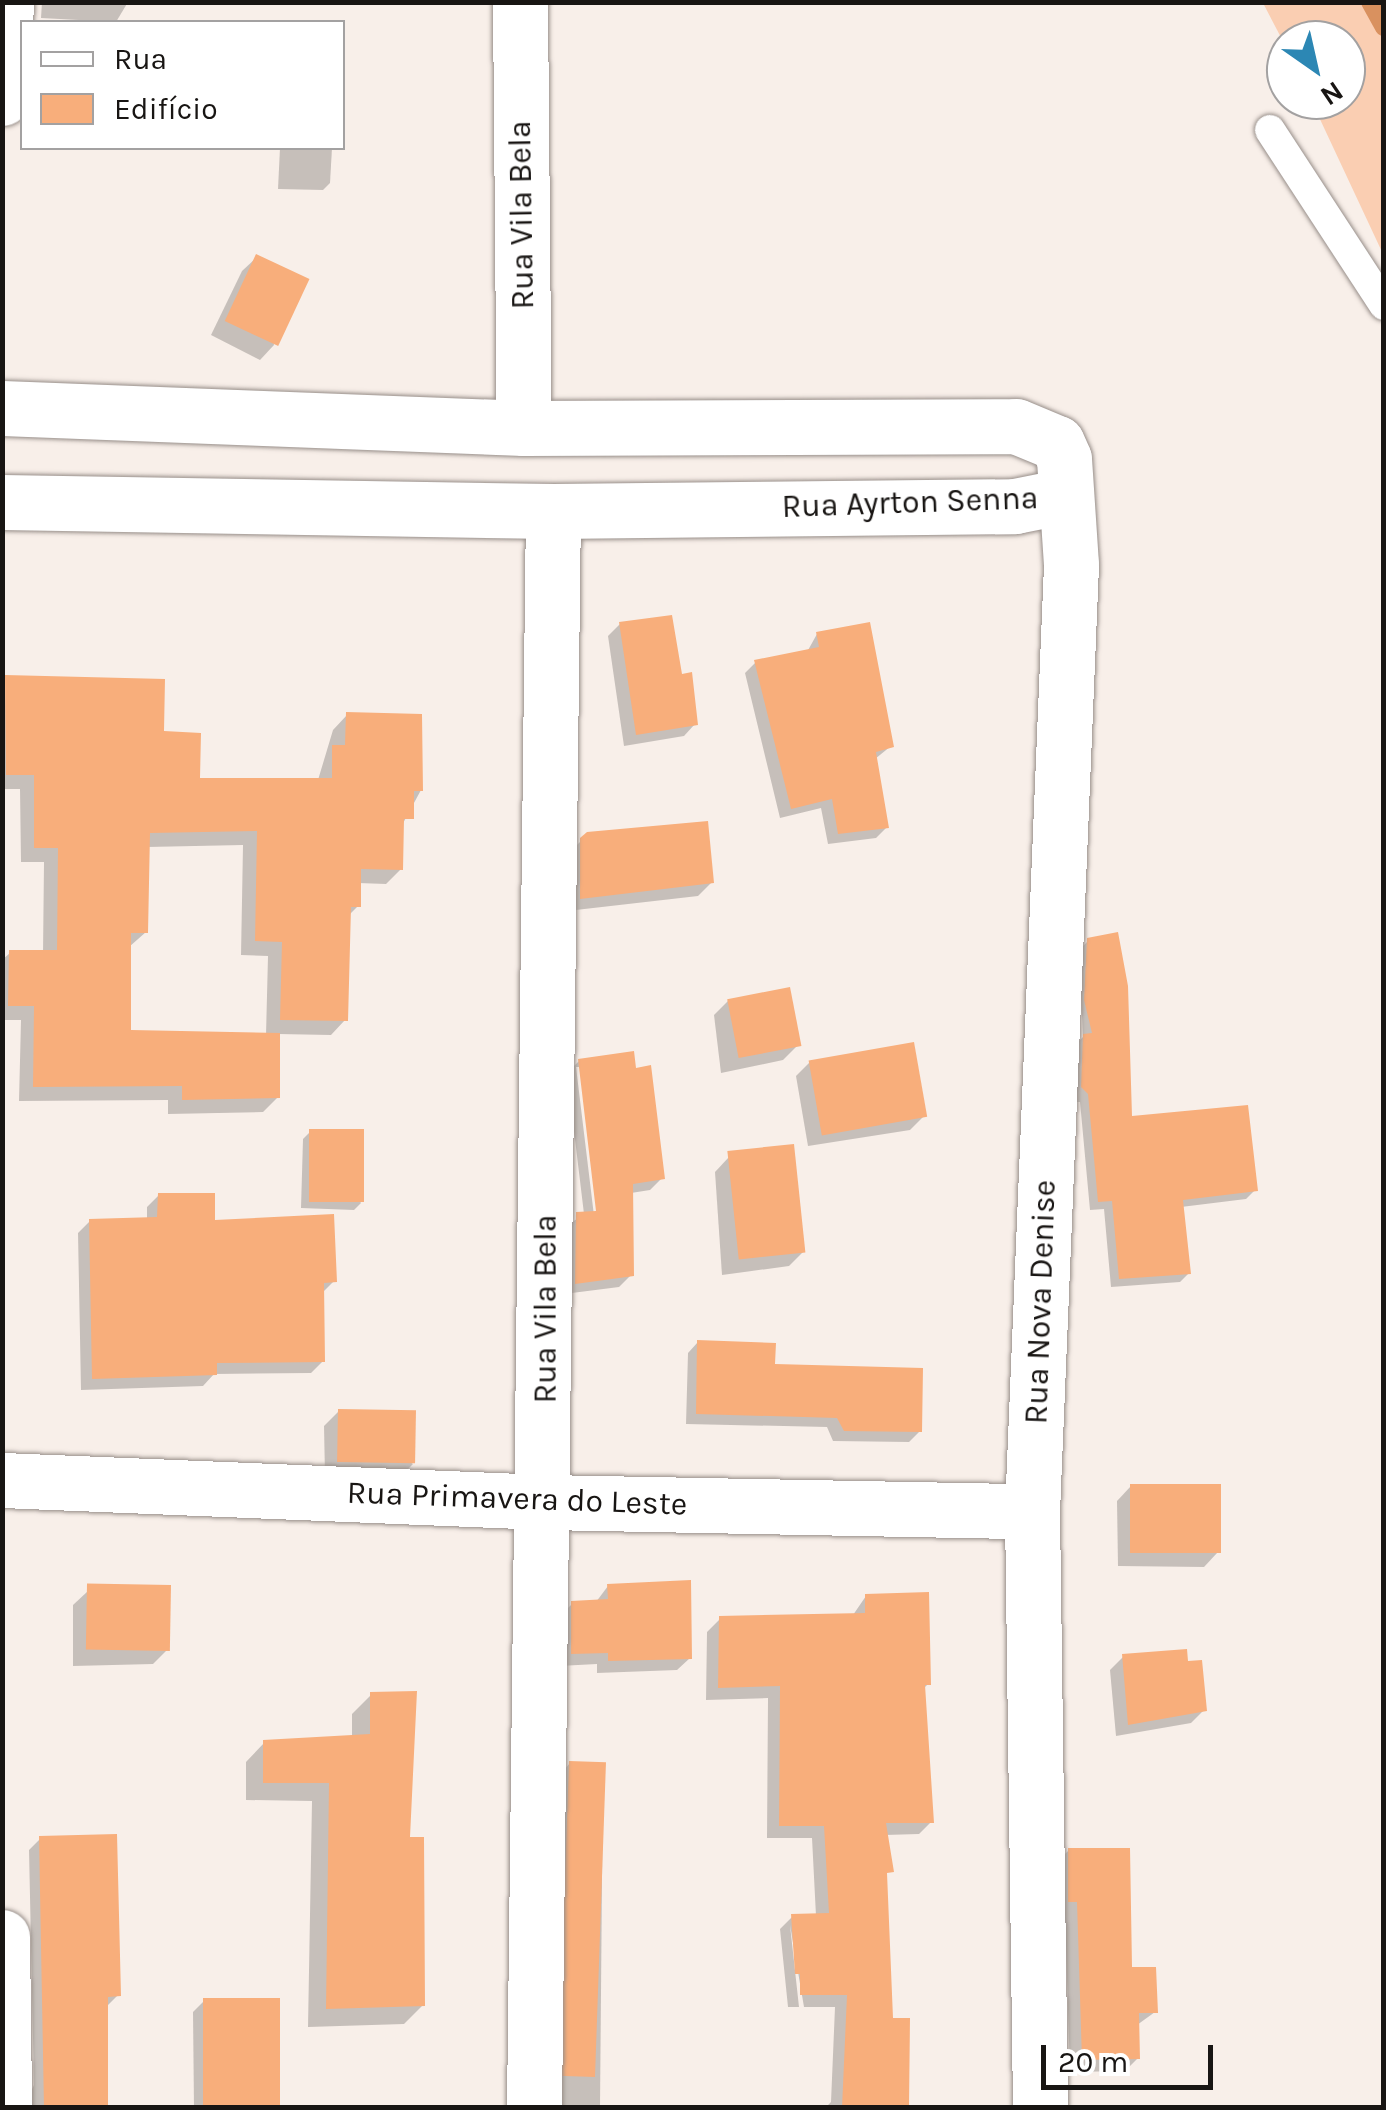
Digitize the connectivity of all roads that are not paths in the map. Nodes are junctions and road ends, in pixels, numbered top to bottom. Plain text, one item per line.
1 (6, 2) edge
2 (520, 2) edge
3 (2, 98) edge
4 (1270, 130) dead end
5 (1384, 305) edge
6 (2, 408) edge
7 (524, 428) junction
8 (1065, 496) junction
9 (2, 502) edge
10 (553, 511) junction
11 (2, 1480) edge
12 (544, 1502) junction
13 (1032, 1511) junction
14 (2, 1937) edge
15 (4, 2108) edge
16 (534, 2108) edge
17 (1040, 2108) edge

1 - 3 street
2 - 7 street, Rua Vila Bela
4 - 5 lane
6 - 7 street, Rua Ayrton Senna
7 - 8 street, Rua Ayrton Senna
8 - 10 street, Rua Ayrton Senna
8 - 13 street, Rua Nova Denise
9 - 10 street, Rua Ayrton Senna
10 - 12 street, Rua Vila Bela
11 - 12 street, Rua Primavera do Leste
12 - 13 street, Rua Primavera do Leste
12 - 16 street, Rua Vila Bela
13 - 17 street, Rua Nova Denise
14 - 15 street

